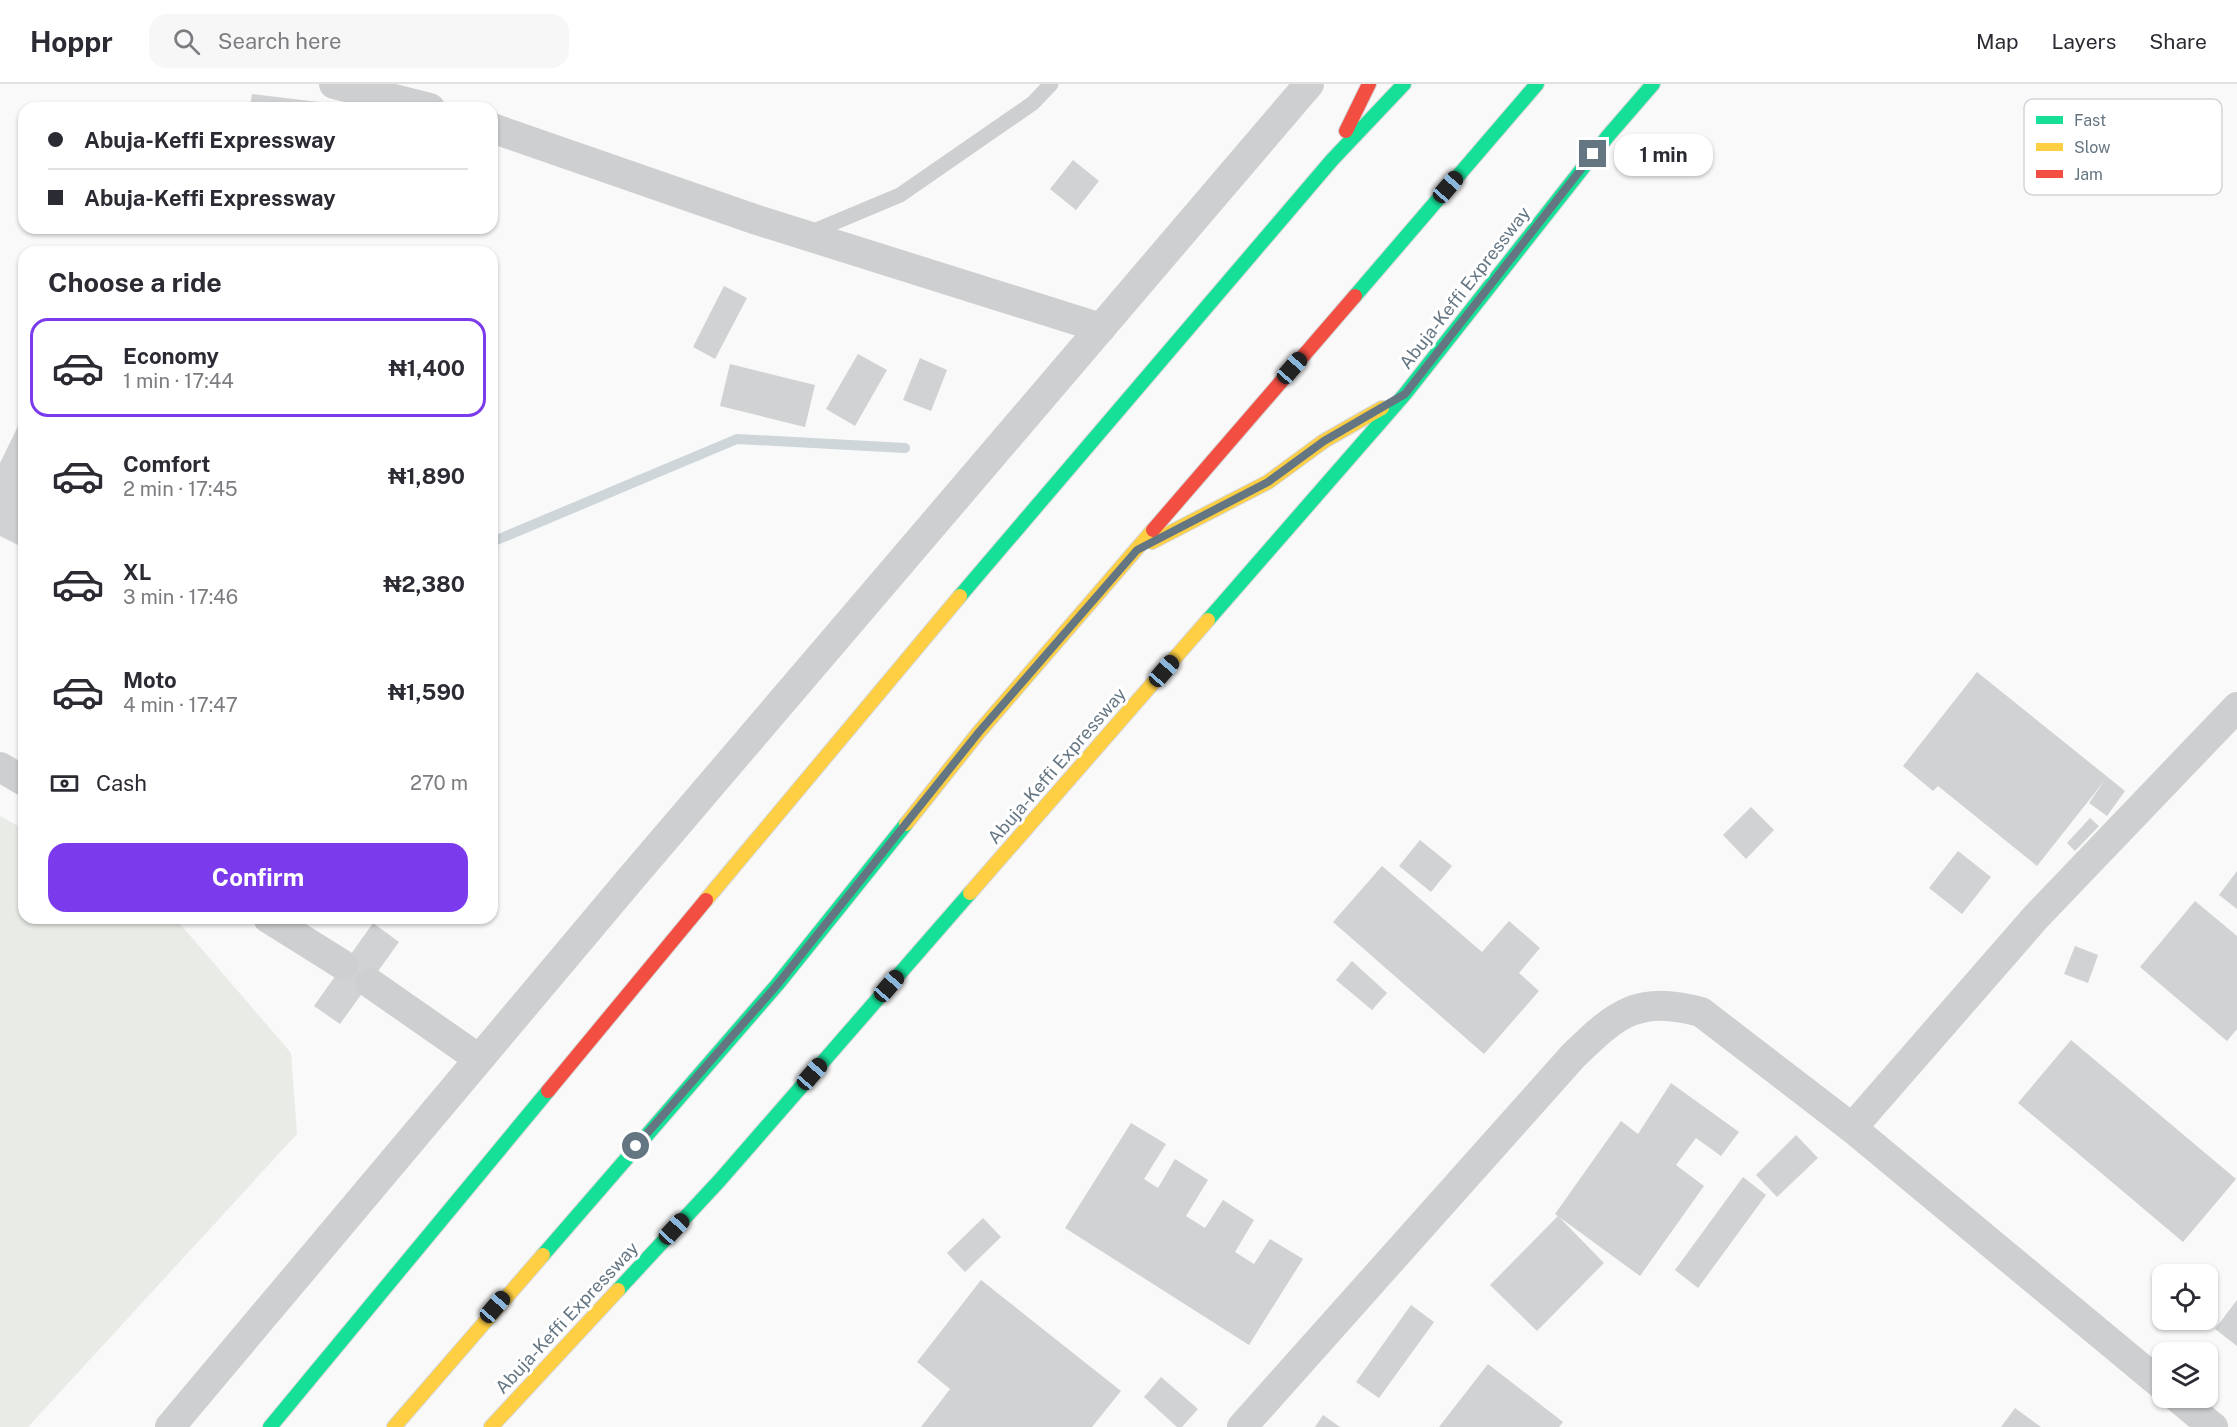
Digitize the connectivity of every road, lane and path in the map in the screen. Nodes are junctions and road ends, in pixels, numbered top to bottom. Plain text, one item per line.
1 (334, 84) edge
2 (1051, 84) edge
3 (1309, 84) edge
4 (1369, 84) edge
5 (1404, 84) edge
6 (1537, 84) edge
7 (1653, 84) edge
8 (406, 102) edge
9 (498, 130) edge
10 (1332, 160) junction
11 (804, 235) junction
12 (1101, 328) junction
13 (1405, 394) junction
14 (1137, 550) junction
15 (2237, 707) edge
16 (0, 767) edge
17 (18, 777) edge
18 (278, 924) edge
19 (343, 965) dead end
20 (370, 983) dead end
21 (479, 1059) junction
22 (1852, 1128) junction
23 (2152, 1377) edge
24 (433, 1379) junction
25 (2190, 1408) edge
26 (270, 1426) edge
27 (170, 1427) edge
28 (394, 1427) edge
29 (412, 1427) edge
30 (491, 1427) edge
31 (1242, 1427) edge
32 (2213, 1427) edge

1 - 8 street
2 - 11 lane
3 - 12 street
4 - 10 highway
5 - 10 highway
6 - 14 highway
7 - 13 highway, Abuja-Keffi Expressway
9 - 11 street
10 - 26 highway
11 - 12 street
12 - 21 street
13 - 14 highway
13 - 30 highway, Abuja-Keffi Expressway
14 - 24 highway
15 - 22 street
16 - 17 street
18 - 19 street
20 - 21 street
21 - 27 street
22 - 23 street
22 - 31 street
24 - 28 highway
24 - 29 highway
25 - 32 street

